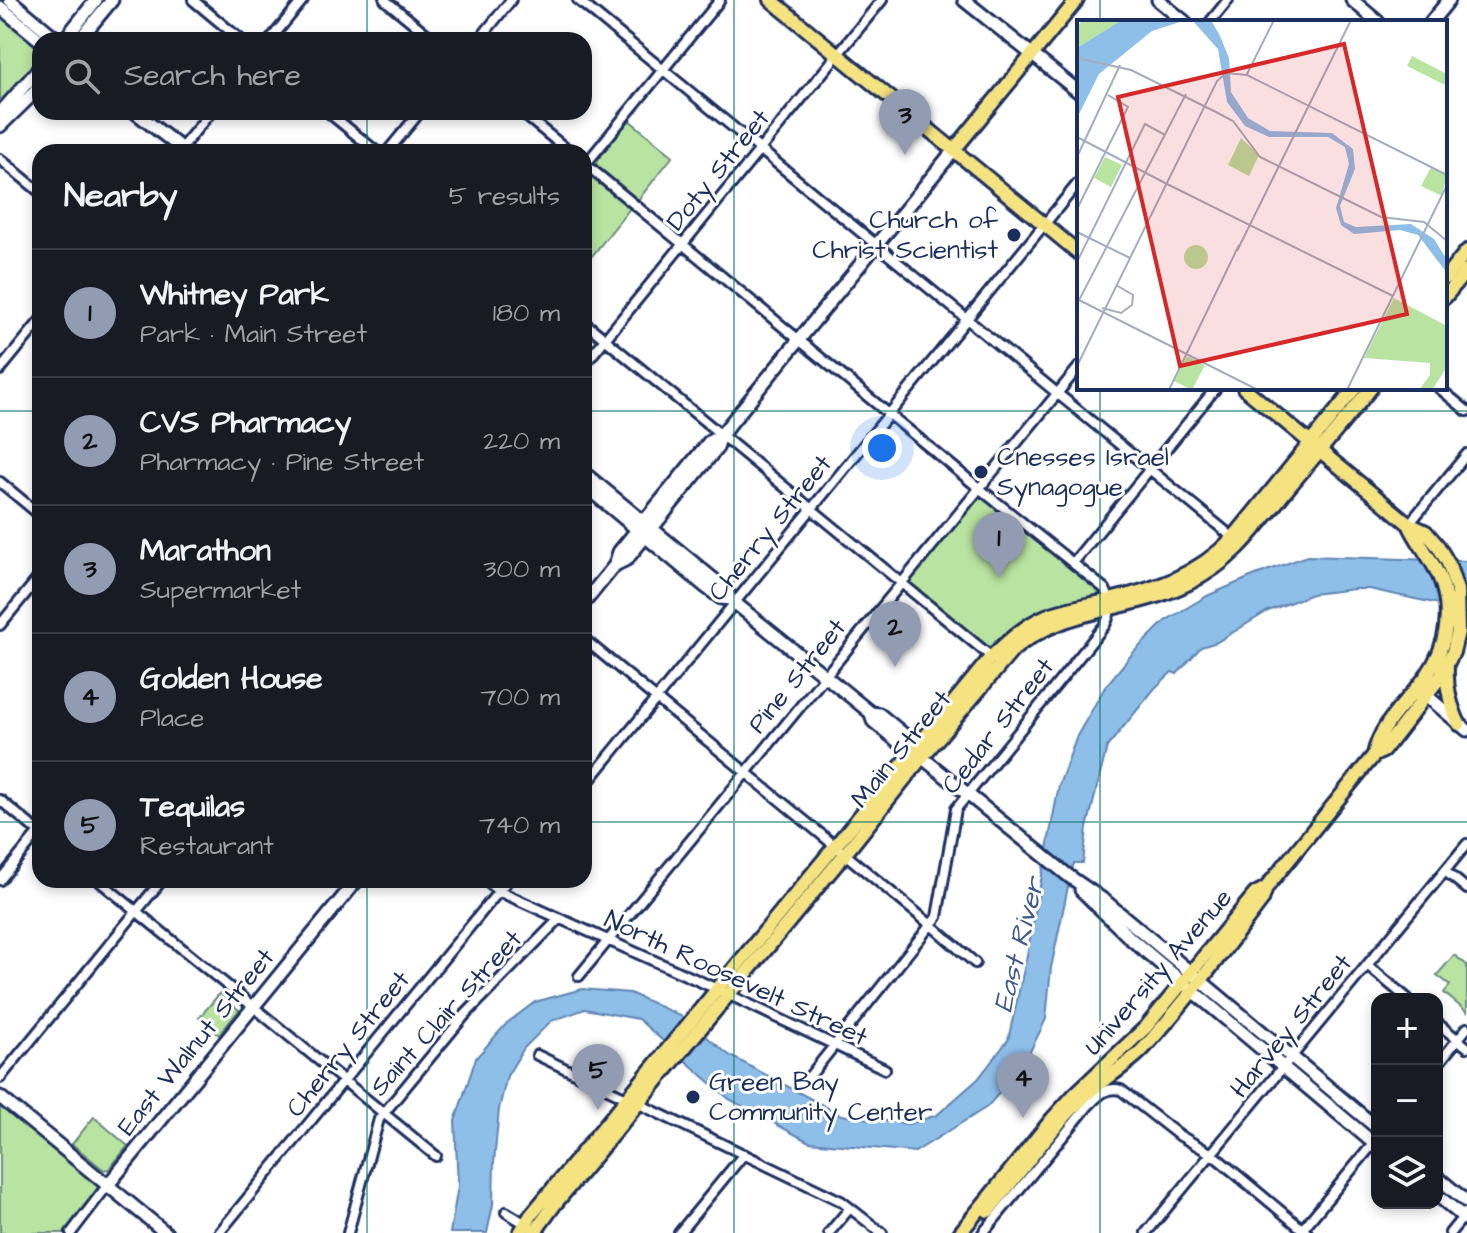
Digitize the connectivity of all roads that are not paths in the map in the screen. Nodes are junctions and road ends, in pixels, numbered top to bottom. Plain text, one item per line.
1 (10, 0) edge
2 (96, 0) edge
3 (112, 0) edge
4 (193, 0) edge
5 (303, 0) edge
6 (385, 0) edge
7 (511, 0) edge
8 (578, 0) edge
9 (720, 0) edge
10 (771, 0) edge
11 (882, 0) edge
12 (964, 0) edge
13 (1077, 0) edge
14 (1158, 0) edge
15 (1228, 0) edge
16 (1352, 0) edge
17 (1449, 0) edge
18 (0, 7) edge
19 (1365, 18) edge
20 (1183, 20) edge
21 (1212, 20) edge
22 (1433, 20) edge
23 (51, 32) edge
24 (68, 32) edge
25 (86, 32) edge
26 (231, 32) edge
27 (277, 32) edge
28 (424, 32) edge
29 (485, 32) edge
30 (32, 33) edge
31 (838, 54) junction
32 (1032, 55) junction
33 (663, 70) junction
34 (32, 77) edge
35 (1077, 90) edge
36 (32, 95) edge
37 (0, 113) edge
38 (145, 120) edge
39 (205, 120) edge
40 (338, 120) edge
41 (413, 120) edge
42 (531, 120) edge
43 (0, 126) edge
44 (174, 144) edge
45 (187, 144) edge
46 (367, 144) edge
47 (394, 144) edge
48 (560, 144) edge
49 (760, 149) junction
50 (954, 150) junction
51 (592, 156) edge
52 (0, 159) edge
53 (592, 170) edge
54 (1077, 184) edge
55 (32, 185) edge
56 (1045, 224) junction
57 (682, 244) junction
58 (876, 245) junction
59 (1077, 251) edge
60 (1467, 251) edge
61 (1467, 270) edge
62 (1447, 276) edge
63 (1447, 295) edge
64 (967, 319) junction
65 (592, 328) edge
66 (32, 331) edge
67 (605, 339) junction
68 (799, 340) junction
69 (592, 355) edge
70 (1077, 369) edge
71 (0, 370) edge
72 (1214, 390) edge
73 (1246, 390) edge
74 (1354, 390) edge
75 (1369, 390) edge
76 (1441, 390) edge
77 (1057, 393) junction
78 (1467, 411) edge
79 (889, 414) junction
80 (1344, 422) junction
81 (721, 435) junction
82 (1315, 447) junction
83 (1467, 454) edge
84 (1150, 469) junction
85 (1347, 473) junction
86 (592, 480) edge
87 (0, 482) edge
88 (979, 488) junction
89 (592, 491) edge
90 (32, 508) edge
91 (811, 509) junction
92 (1409, 524) junction
93 (644, 529) junction
94 (1238, 541) junction
95 (1073, 563) junction
96 (902, 583) junction
97 (32, 586) edge
98 (592, 593) edge
99 (732, 601) junction
100 (1110, 605) junction
101 (1453, 615) junction
102 (0, 625) edge
103 (592, 646) edge
104 (996, 660) junction
105 (1447, 665) junction
106 (825, 677) junction
107 (1422, 692) junction
108 (656, 699) junction
109 (1463, 727) edge
110 (917, 754) junction
111 (747, 773) junction
112 (592, 777) edge
113 (967, 794) junction
114 (0, 800) edge
115 (32, 826) edge
116 (32, 842) edge
117 (1467, 844) edge
118 (840, 850) junction
119 (1445, 871) junction
120 (0, 880) edge
121 (108, 888) edge
122 (156, 888) edge
123 (350, 888) edge
124 (494, 888) edge
125 (501, 888) edge
126 (1467, 889) edge
127 (498, 891) junction
128 (136, 912) junction
129 (559, 919) junction
130 (931, 925) junction
131 (609, 941) junction
132 (975, 963) dead end
133 (1367, 965) junction
134 (579, 976) dead end
135 (1192, 981) junction
136 (722, 992) junction
137 (1401, 993) edge
138 (253, 1007) junction
139 (1443, 1028) edge
140 (1467, 1028) edge
141 (1458, 1040) junction
142 (834, 1044) junction
143 (1467, 1047) edge
144 (537, 1055) dead end
145 (1292, 1057) junction
146 (1443, 1058) edge
147 (1283, 1068) junction
148 (885, 1069) dead end
149 (809, 1077) dead end
150 (0, 1078) edge
151 (343, 1081) junction
152 (0, 1097) edge
153 (634, 1100) junction
154 (383, 1114) junction
155 (1371, 1123) edge
156 (1371, 1139) edge
157 (1371, 1149) edge
158 (744, 1154) junction
159 (1212, 1154) junction
160 (436, 1156) dead end
161 (1443, 1182) edge
162 (107, 1186) junction
163 (1443, 1199) edge
164 (1467, 1202) edge
165 (850, 1208) junction
166 (506, 1212) dead end
167 (1466, 1216) edge
168 (531, 1231) edge
169 (1303, 1232) edge
170 (71, 1233) edge
171 (166, 1233) edge
172 (219, 1233) edge
173 (348, 1233) edge
174 (679, 1233) edge
175 (829, 1233) edge
176 (882, 1233) edge
177 (960, 1233) edge
178 (970, 1233) edge
179 (983, 1233) edge
180 (1146, 1233) edge
181 (1450, 1233) edge

1 - 23 main road
2 - 24 main road
3 - 25 main road
4 - 26 street
5 - 27 street
6 - 28 street
7 - 29 street
8 - 33 street
9 - 33 street
10 - 31 main road
11 - 31 street, Doty Street
12 - 32 main road
13 - 32 main road
14 - 20 main road
15 - 21 street
16 - 19 main road
17 - 22 main road
18 - 30 main road
31 - 49 street, Doty Street
31 - 50 main road
32 - 35 main road
32 - 50 main road
33 - 49 street
33 - 51 street
34 - 37 main road
36 - 43 main road
38 - 44 main road
39 - 45 street
40 - 46 street
41 - 47 street
42 - 48 street
49 - 57 street, Doty Street
49 - 58 street
50 - 56 main road
50 - 58 main road
52 - 55 street
53 - 57 street
54 - 56 street, Cherry Street
56 - 59 main road
56 - 64 street, Cherry Street
57 - 67 street, Doty Street
57 - 68 street
58 - 64 street
58 - 68 main road
60 - 62 main road
61 - 63 main road
64 - 77 street
64 - 79 street, Cherry Street
65 - 67 street
66 - 71 street
67 - 69 street, Doty Street
67 - 81 street
68 - 79 street
68 - 81 main road
70 - 77 street, Pine Street
72 - 84 street
73 - 82 main road
74 - 82 main road, Main Street
75 - 80 main road, Main Street
76 - 78 street
77 - 84 street
77 - 88 street, Pine Street
79 - 88 street
79 - 91 street, Cherry Street
80 - 82 main road, Main Street
80 - 85 main road
81 - 91 street
81 - 93 main road
82 - 85 main road
82 - 94 main road, Main Street
83 - 92 street
84 - 94 street
84 - 95 street
85 - 92 main road
86 - 93 main road
87 - 90 street
88 - 95 street
88 - 96 street, Pine Street
89 - 93 main road
91 - 96 street
91 - 99 street, Cherry Street
92 - 101 main road, University Avenue
92 - 101 main road, University Avenue
93 - 98 main road
93 - 99 main road
94 - 100 main road, Main Street
95 - 100 street
96 - 104 street
96 - 106 street, Pine Street
97 - 102 street
99 - 106 main road
99 - 108 street, Cherry Street
100 - 104 main road, Main Street
100 - 113 street, Cedar Street
101 - 105 main road, University Avenue
101 - 107 main road, University Avenue
103 - 108 street
104 - 110 main road, Main Street
105 - 107 main road, University Avenue
105 - 109 main road
106 - 110 main road
106 - 111 street, Pine Street
107 - 109 main road
107 - 135 main road, University Avenue
108 - 111 street
108 - 112 street, Cherry Street
110 - 113 main road
110 - 118 main road, Main Street
111 - 118 street
111 - 131 street, Pine Street
113 - 130 street, Cedar Street
113 - 135 main road
114 - 115 street
116 - 120 street
117 - 119 street, Harvey Street
118 - 130 street
118 - 136 main road, Main Street
119 - 126 street
119 - 133 street, Harvey Street
121 - 128 street
122 - 128 street
123 - 138 main road, East Walnut Street
124 - 127 street, North Roosevelt Street
125 - 127 street, Cherry Street
127 - 129 street, North Roosevelt Street
127 - 151 street, Cherry Street
128 - 138 street
128 - 150 street
129 - 131 street, North Roosevelt Street
129 - 154 street, Saint Clair Street
130 - 132 street
130 - 142 street, Cedar Street
131 - 134 street, Pine Street
131 - 136 street, North Roosevelt Street
133 - 137 street
133 - 145 street, Harvey Street
135 - 145 main road
135 - 147 main road
135 - 177 main road, University Avenue
135 - 178 main road, University Avenue
136 - 142 street, North Roosevelt Street
136 - 153 main road, Main Street
138 - 151 street
138 - 162 main road, East Walnut Street
139 - 141 street
140 - 141 street
141 - 143 street
141 - 146 street
142 - 148 street, North Roosevelt Street
142 - 149 street, Cedar Street
144 - 153 street
145 - 147 street, Harvey Street
145 - 155 main road
147 - 156 main road
147 - 159 street, Harvey Street
151 - 154 street
151 - 172 street, Cherry Street
152 - 162 main road
153 - 158 street
153 - 168 main road, Main Street
154 - 160 street
154 - 173 street, Saint Clair Street
157 - 169 street
158 - 165 street
158 - 174 street
159 - 169 street
159 - 179 street
159 - 180 street, Harvey Street
161 - 164 main road
162 - 170 street, East Walnut Street
162 - 171 main road
163 - 167 main road
165 - 175 street
165 - 176 street
166 - 168 street
167 - 181 street

